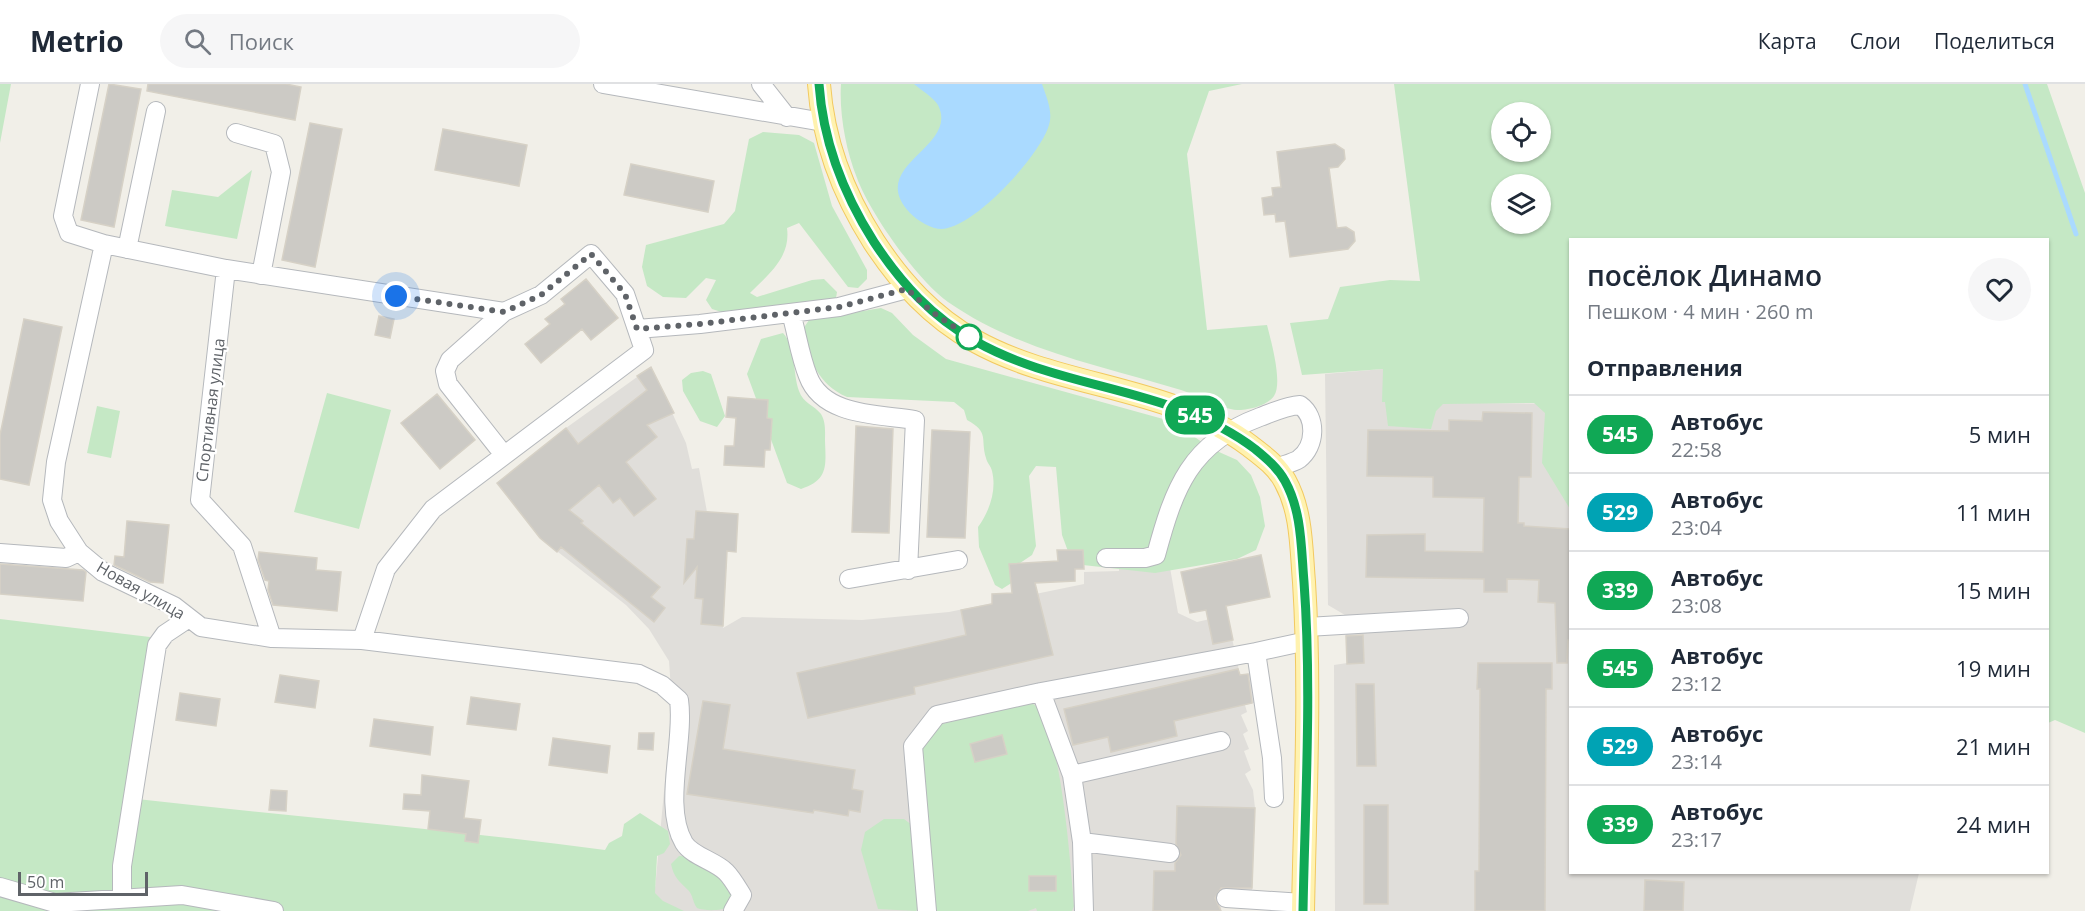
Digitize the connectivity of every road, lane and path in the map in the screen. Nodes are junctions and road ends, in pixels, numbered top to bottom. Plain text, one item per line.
1 (90, 84) edge
2 (603, 84) edge
3 (762, 84) edge
4 (819, 84) edge
5 (156, 111) dead end
6 (787, 117) junction
7 (823, 122) junction
8 (236, 133) dead end
9 (104, 244) junction
10 (127, 249) junction
11 (226, 269) junction
12 (261, 275) junction
13 (907, 289) junction
14 (512, 309) junction
15 (791, 313) junction
16 (637, 329) junction
17 (1228, 432) junction
18 (504, 455) junction
19 (1276, 468) junction
20 (79, 552) junction
21 (0, 553) edge
22 (1106, 558) dead end
23 (958, 560) dead end
24 (908, 570) junction
25 (849, 579) dead end
26 (189, 618) junction
27 (1459, 618) dead end
28 (1307, 634) junction
29 (272, 638) junction
30 (362, 640) junction
31 (1256, 652) junction
32 (1041, 692) junction
33 (1221, 741) dead end
34 (1072, 775) junction
35 (1274, 798) dead end
36 (1083, 842) junction
37 (1170, 853) dead end
38 (0, 887) edge
39 (122, 898) junction
40 (1226, 898) dead end
41 (1303, 907) edge
42 (274, 911) edge
43 (733, 911) edge
44 (927, 911) edge
45 (1084, 911) edge

1 - 9 street
2 - 6 street
3 - 6 street
4 - 7 main road
5 - 10 street
6 - 7 street
7 - 13 main road
8 - 12 street
9 - 10 street
9 - 20 street, Новая улица
10 - 11 street
11 - 12 street
11 - 29 street, Спортивная улица
12 - 14 street
13 - 15 street
13 - 17 main road
14 - 16 street
14 - 18 street
15 - 16 street
15 - 24 street
16 - 18 street
17 - 19 main road
17 - 19 street
17 - 22 street
18 - 30 street
19 - 28 main road
20 - 21 street
20 - 26 street, Новая улица
23 - 24 street
24 - 25 street
26 - 29 street, Новая улица
26 - 39 street
27 - 28 street
28 - 31 street
28 - 41 main road
29 - 30 street, Новая улица
30 - 43 street, Новая улица
31 - 32 street
31 - 35 street
32 - 34 street
32 - 44 street
33 - 34 street
34 - 36 street
36 - 37 street
36 - 45 street
38 - 39 street
39 - 42 street
40 - 41 street

